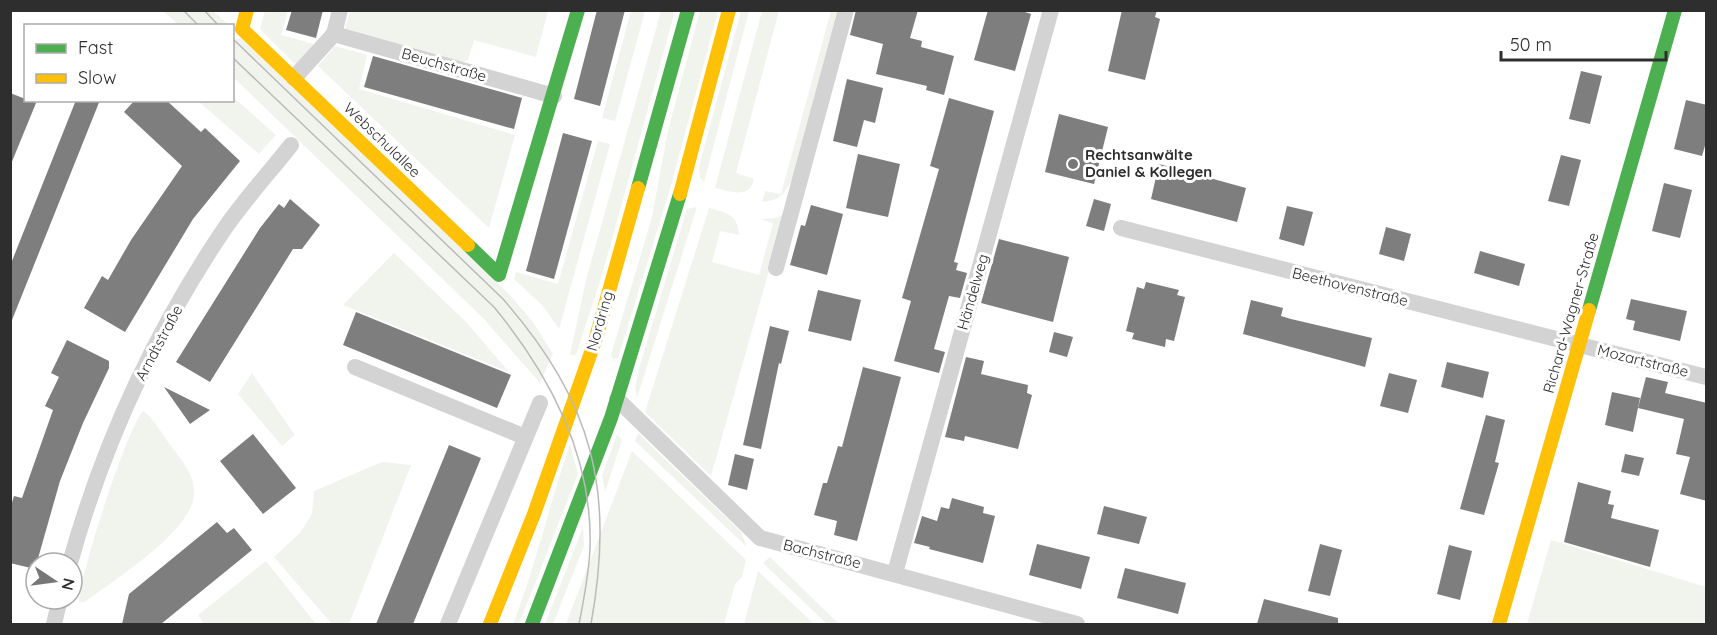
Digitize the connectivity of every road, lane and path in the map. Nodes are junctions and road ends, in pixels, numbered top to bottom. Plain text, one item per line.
1 (247, 10) edge
2 (340, 10) edge
3 (578, 10) edge
4 (688, 10) edge
5 (729, 10) edge
6 (846, 10) edge
7 (1051, 10) edge
8 (1675, 10) edge
9 (334, 34) junction
10 (294, 78) junction
11 (554, 96) junction
12 (291, 145) dead end
13 (1121, 228) dead end
14 (776, 268) dead end
15 (1579, 346) junction
16 (355, 367) dead end
17 (595, 373) junction
18 (1707, 377) edge
19 (617, 399) junction
20 (540, 403) dead end
21 (525, 437) junction
22 (74, 551) edge
23 (895, 573) junction
24 (448, 624) edge
25 (490, 624) edge
26 (532, 624) edge
27 (1077, 624) edge
28 (1499, 624) edge

1 - 10 main road, Webschulallee
2 - 9 street
3 - 11 main road
4 - 17 main road, Nordring
5 - 19 main road
6 - 14 street
7 - 23 street, Händelweg
8 - 15 main road, Richard-Wagner-Straße
9 - 10 street
9 - 11 street, Beuchstraße
10 - 11 main road, Webschulallee
12 - 22 street, Arndtstraße
13 - 15 street, Beethovenstraße
15 - 18 street, Mozartstraße
15 - 28 main road, Richard-Wagner-Straße
16 - 21 street
17 - 19 main road
17 - 25 main road, Nordring
19 - 23 street, Bachstraße
19 - 26 main road
20 - 21 street
21 - 24 street
23 - 27 street, Bachstraße

